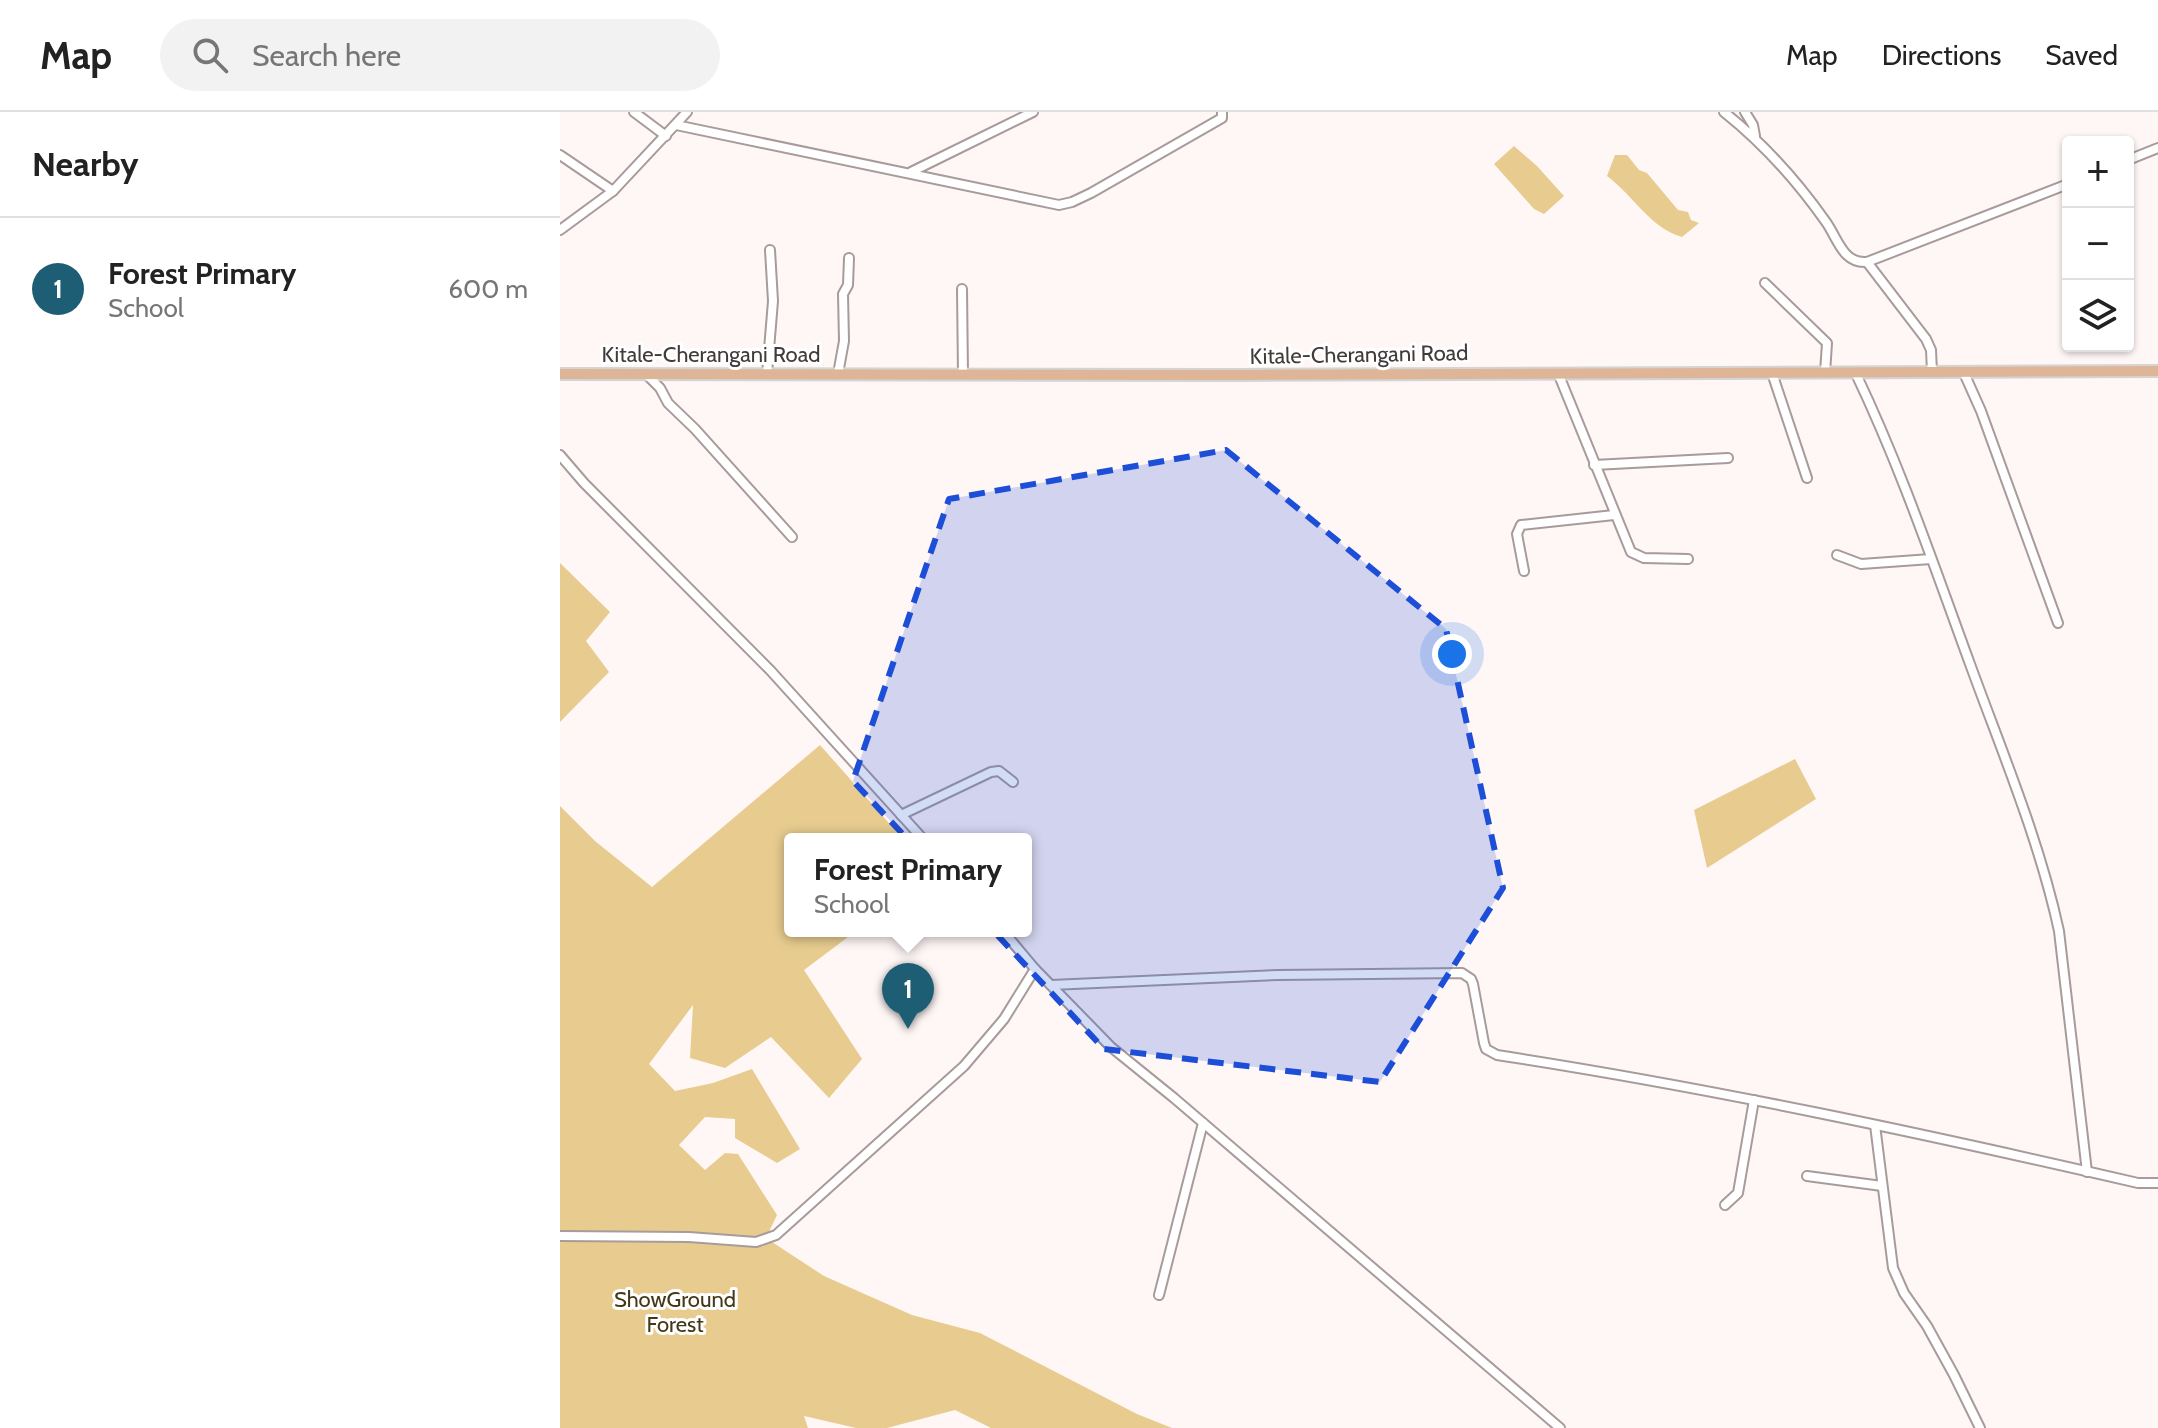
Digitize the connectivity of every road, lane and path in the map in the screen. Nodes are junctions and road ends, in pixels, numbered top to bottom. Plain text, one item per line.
1 (634, 112) edge
2 (687, 112) edge
3 (1033, 112) edge
4 (1222, 112) edge
5 (1724, 112) edge
6 (1745, 112) edge
7 (676, 125) junction
8 (666, 136) junction
9 (1755, 137) junction
10 (2158, 148) edge
11 (560, 155) edge
12 (2134, 158) edge
13 (910, 173) junction
14 (2062, 186) edge
15 (613, 191) junction
16 (560, 230) edge
17 (770, 250) dead end
18 (849, 258) dead end
19 (1867, 262) junction
20 (1765, 283) dead end
21 (962, 289) dead end
22 (2158, 371) edge
23 (1932, 372) junction
24 (1558, 373) junction
25 (1772, 373) junction
26 (1825, 373) junction
27 (1964, 373) junction
28 (560, 374) edge
29 (767, 374) junction
30 (838, 374) junction
31 (1856, 374) junction
32 (647, 375) junction
33 (963, 375) junction
34 (560, 455) edge
35 (1728, 458) dead end
36 (1594, 465) junction
37 (1807, 478) dead end
38 (1614, 515) junction
39 (792, 537) dead end
40 (1837, 555) dead end
41 (1688, 559) dead end
42 (1931, 559) junction
43 (1524, 571) dead end
44 (2058, 623) dead end
45 (1013, 782) dead end
46 (901, 815) junction
47 (918, 833) edge
48 (1008, 937) edge
49 (1035, 969) junction
50 (1051, 985) junction
51 (1754, 1100) junction
52 (1203, 1123) junction
53 (1875, 1125) junction
54 (2087, 1172) junction
55 (1807, 1176) dead end
56 (2158, 1183) edge
57 (1882, 1186) junction
58 (1725, 1205) dead end
59 (560, 1236) edge
60 (1159, 1295) dead end
61 (1560, 1428) edge
62 (1980, 1428) edge

1 - 8 street
2 - 7 street
3 - 13 street
4 - 13 street
5 - 9 street
6 - 9 street
7 - 8 street
7 - 13 street
8 - 15 street
9 - 19 street
10 - 12 street
11 - 15 street
14 - 19 street
15 - 16 street
17 - 29 street
18 - 30 street
19 - 23 street
20 - 26 street
21 - 33 street
22 - 27 main road, Kitale-Cherangani Road
23 - 27 main road, Kitale-Cherangani Road
23 - 31 main road, Kitale-Cherangani Road
24 - 25 main road, Kitale-Cherangani Road
24 - 33 main road, Kitale-Cherangani Road
24 - 36 street
25 - 26 main road, Kitale-Cherangani Road
25 - 37 street
26 - 31 main road, Kitale-Cherangani Road
27 - 44 street
28 - 32 main road, Kitale-Cherangani Road
29 - 30 main road, Kitale-Cherangani Road
29 - 32 main road, Kitale-Cherangani Road
30 - 33 main road, Kitale-Cherangani Road
31 - 42 street
32 - 39 street
34 - 46 street
35 - 36 street
36 - 38 street
38 - 41 street
38 - 43 street
40 - 42 street
42 - 54 street
45 - 46 street
46 - 47 street
48 - 49 street
49 - 50 street
49 - 59 street
50 - 51 street
50 - 52 street
51 - 53 street
51 - 58 street
52 - 60 street
52 - 61 street
53 - 54 street
53 - 57 street
54 - 56 street
55 - 57 street
57 - 62 street

